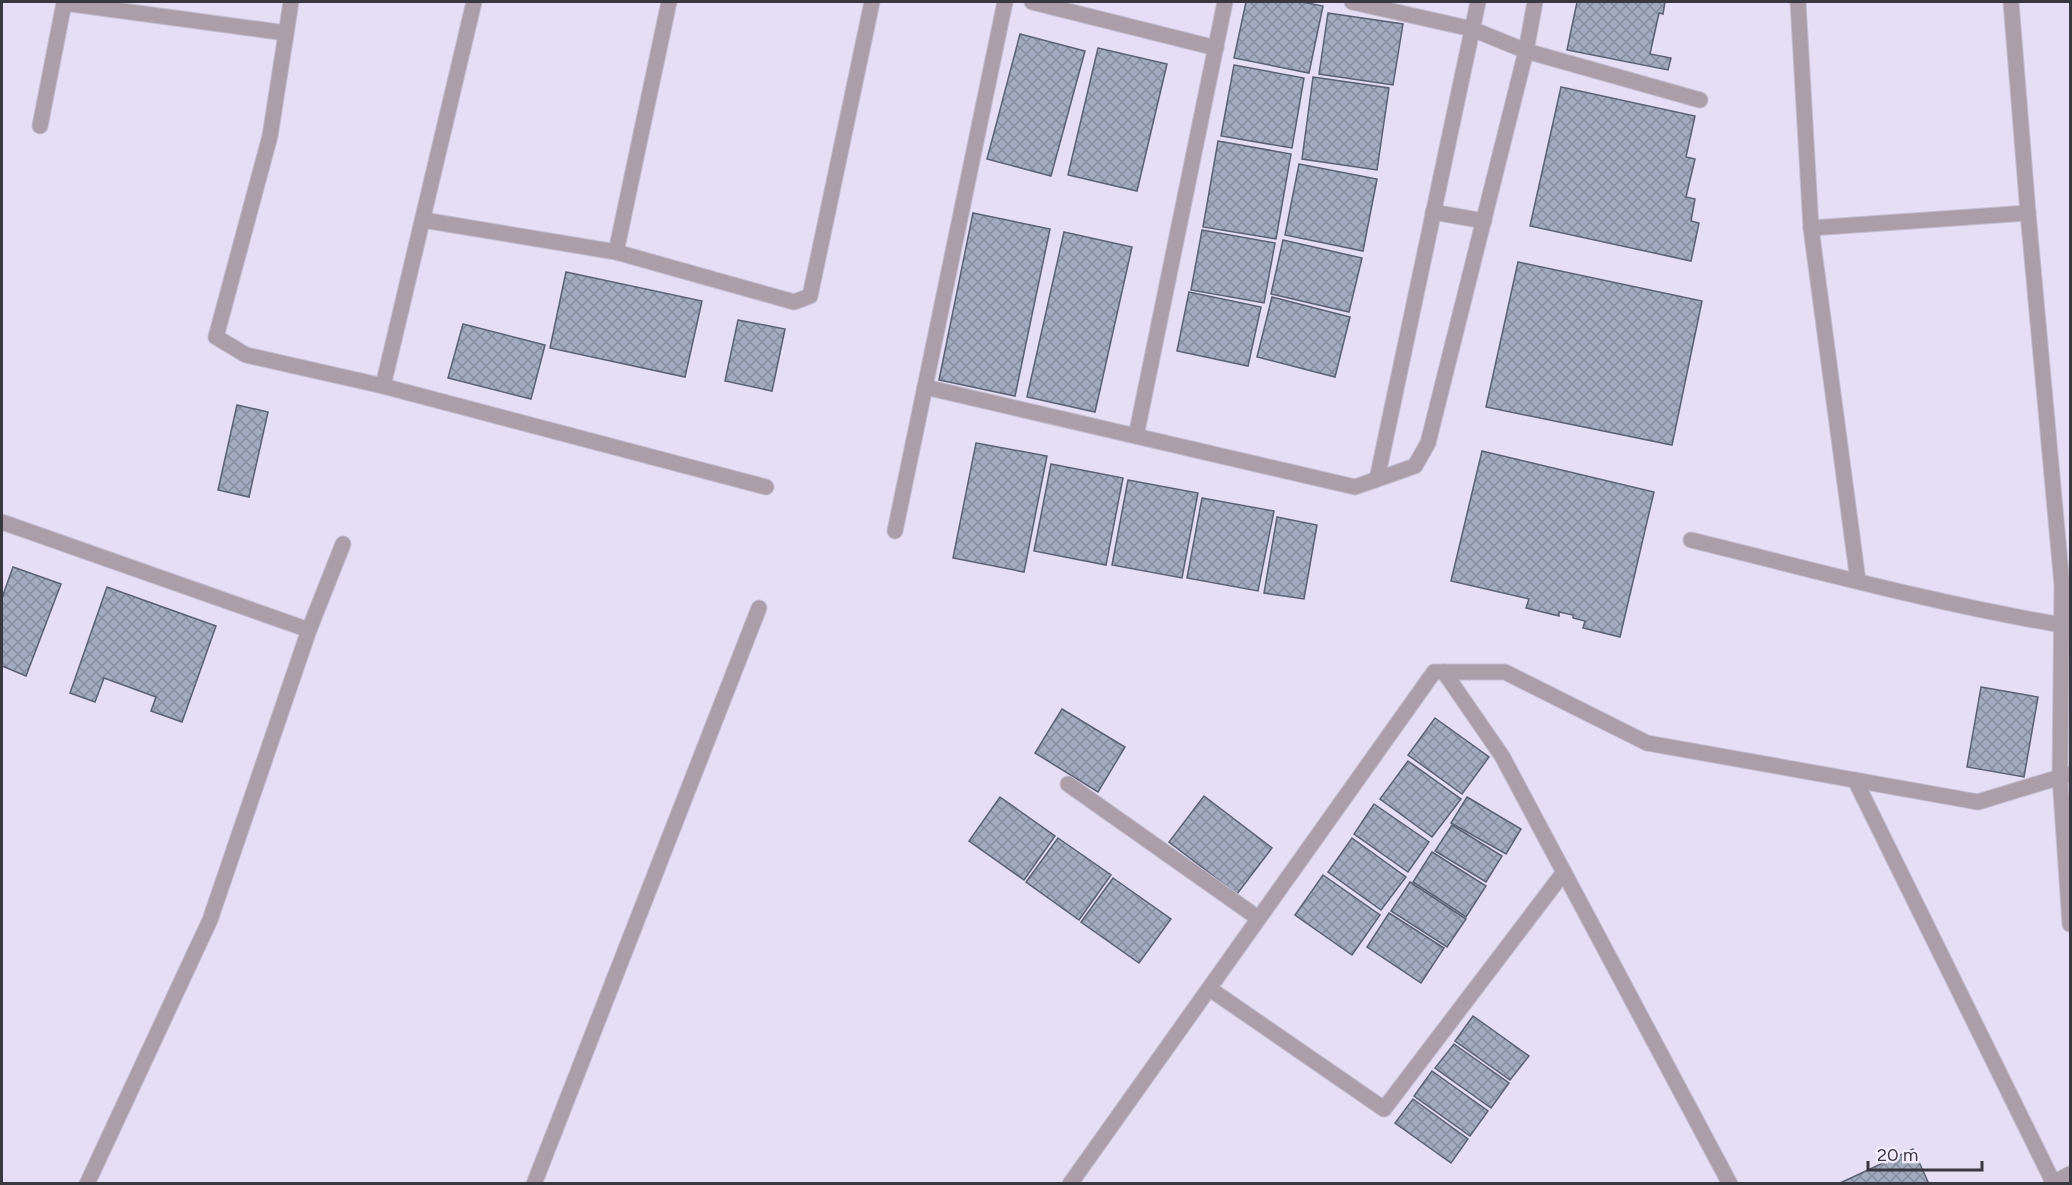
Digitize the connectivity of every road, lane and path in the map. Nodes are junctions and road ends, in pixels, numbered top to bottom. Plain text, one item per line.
1 (291, 2) edge
2 (474, 2) edge
3 (669, 2) edge
4 (872, 2) edge
5 (1005, 2) edge
6 (1032, 2) edge
7 (1225, 2) edge
8 (1352, 2) edge
9 (1478, 2) edge
10 (1535, 2) edge
11 (1798, 2) edge
12 (2011, 2) edge
13 (1472, 29) junction
14 (286, 33) junction
15 (1215, 48) junction
16 (1526, 51) junction
17 (1701, 100) dead end
18 (40, 126) dead end
19 (1433, 212) junction
20 (2028, 213) junction
21 (423, 220) junction
22 (1484, 221) junction
23 (1811, 228) junction
24 (616, 252) junction
25 (383, 386) junction
26 (925, 387) junction
27 (1136, 436) junction
28 (1377, 479) junction
29 (766, 487) dead end
30 (2, 522) edge
31 (895, 531) dead end
32 (1691, 540) dead end
33 (343, 544) dead end
34 (1858, 581) junction
35 (759, 608) dead end
36 (2062, 625) junction
37 (309, 630) junction
38 (1444, 672) junction
39 (2065, 775) edge
40 (1855, 780) junction
41 (1068, 784) dead end
42 (1564, 872) junction
43 (1258, 918) junction
44 (2070, 924) edge
45 (1210, 989) junction
46 (2070, 1174) edge
47 (2053, 1183) edge
48 (87, 1184) edge
49 (534, 1184) edge
50 (1070, 1184) edge
51 (1730, 1184) edge

1 - 14 street
2 - 21 street
3 - 24 street
4 - 24 street
5 - 26 street
6 - 15 street
7 - 15 street
8 - 13 street
9 - 13 street
10 - 16 street
11 - 23 street
12 - 20 street
13 - 16 street
13 - 19 street
14 - 18 street
14 - 25 street
15 - 27 street
16 - 17 street
16 - 22 street
19 - 22 street
19 - 28 street
20 - 23 street
20 - 36 street
21 - 24 street
21 - 25 street
22 - 28 street
23 - 34 street
25 - 29 street
26 - 27 street
26 - 31 street
27 - 28 street
30 - 37 street
32 - 34 street
33 - 37 street
34 - 36 street
35 - 49 street
36 - 39 street
37 - 48 street
38 - 40 street
38 - 42 street
38 - 43 street
39 - 40 street
39 - 44 street
40 - 47 street
41 - 43 street
42 - 45 street
42 - 51 street
43 - 45 street
45 - 50 street
46 - 47 street

